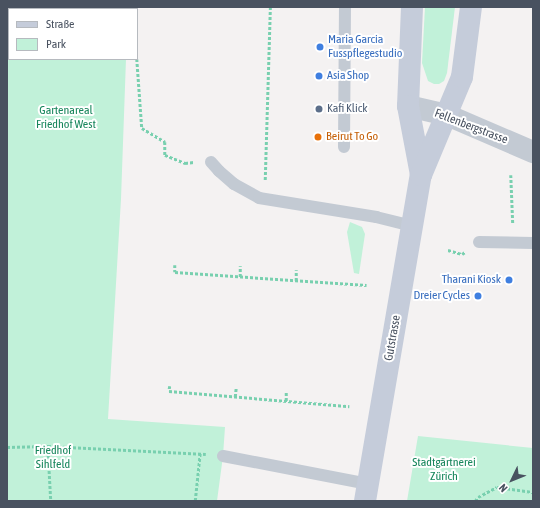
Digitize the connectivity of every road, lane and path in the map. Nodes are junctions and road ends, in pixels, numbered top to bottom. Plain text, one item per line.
1 (270, 7) edge
2 (345, 7) edge
3 (412, 7) edge
4 (471, 7) edge
5 (137, 60) edge
6 (408, 106) junction
7 (447, 115) junction
8 (344, 147) dead end
9 (533, 152) edge
10 (211, 162) joint
11 (422, 175) junction
12 (511, 175) dead end
13 (266, 199) junction
14 (413, 226) junction
15 (479, 242) dead end
16 (514, 243) junction
17 (533, 243) edge
18 (175, 265) dead end
19 (240, 266) dead end
20 (296, 270) dead end
21 (240, 277) junction
22 (296, 281) junction
23 (367, 285) dead end
24 (170, 386) dead end
25 (236, 387) dead end
26 (286, 391) dead end
27 (235, 396) junction
28 (286, 401) junction
29 (349, 406) dead end
30 (48, 446) junction
31 (7, 447) edge
32 (200, 453) junction
33 (223, 456) joint
34 (367, 492) edge
35 (533, 492) edge
36 (52, 501) edge
37 (195, 501) edge
38 (475, 501) edge

1 - 13 path
2 - 8 lane
3 - 6 main road, Gutstrasse
4 - 7 main road, Gutstrasse
5 - 10 path
6 - 7 street, Fellenbergstrasse
6 - 11 main road, Gutstrasse
7 - 9 street, Fellenbergstrasse
7 - 11 main road, Gutstrasse
10 - 13 lane
11 - 14 main road, Gutstrasse
12 - 16 path
13 - 14 lane
14 - 34 main road, Gutstrasse
15 - 16 lane
16 - 17 lane
18 - 21 path
19 - 21 path
20 - 22 path
21 - 22 path
22 - 23 path
24 - 27 path
25 - 27 path
26 - 28 path
27 - 28 path
28 - 29 path
30 - 31 path
30 - 32 path
30 - 36 path
32 - 33 path
32 - 37 path
33 - 34 lane
35 - 38 path

